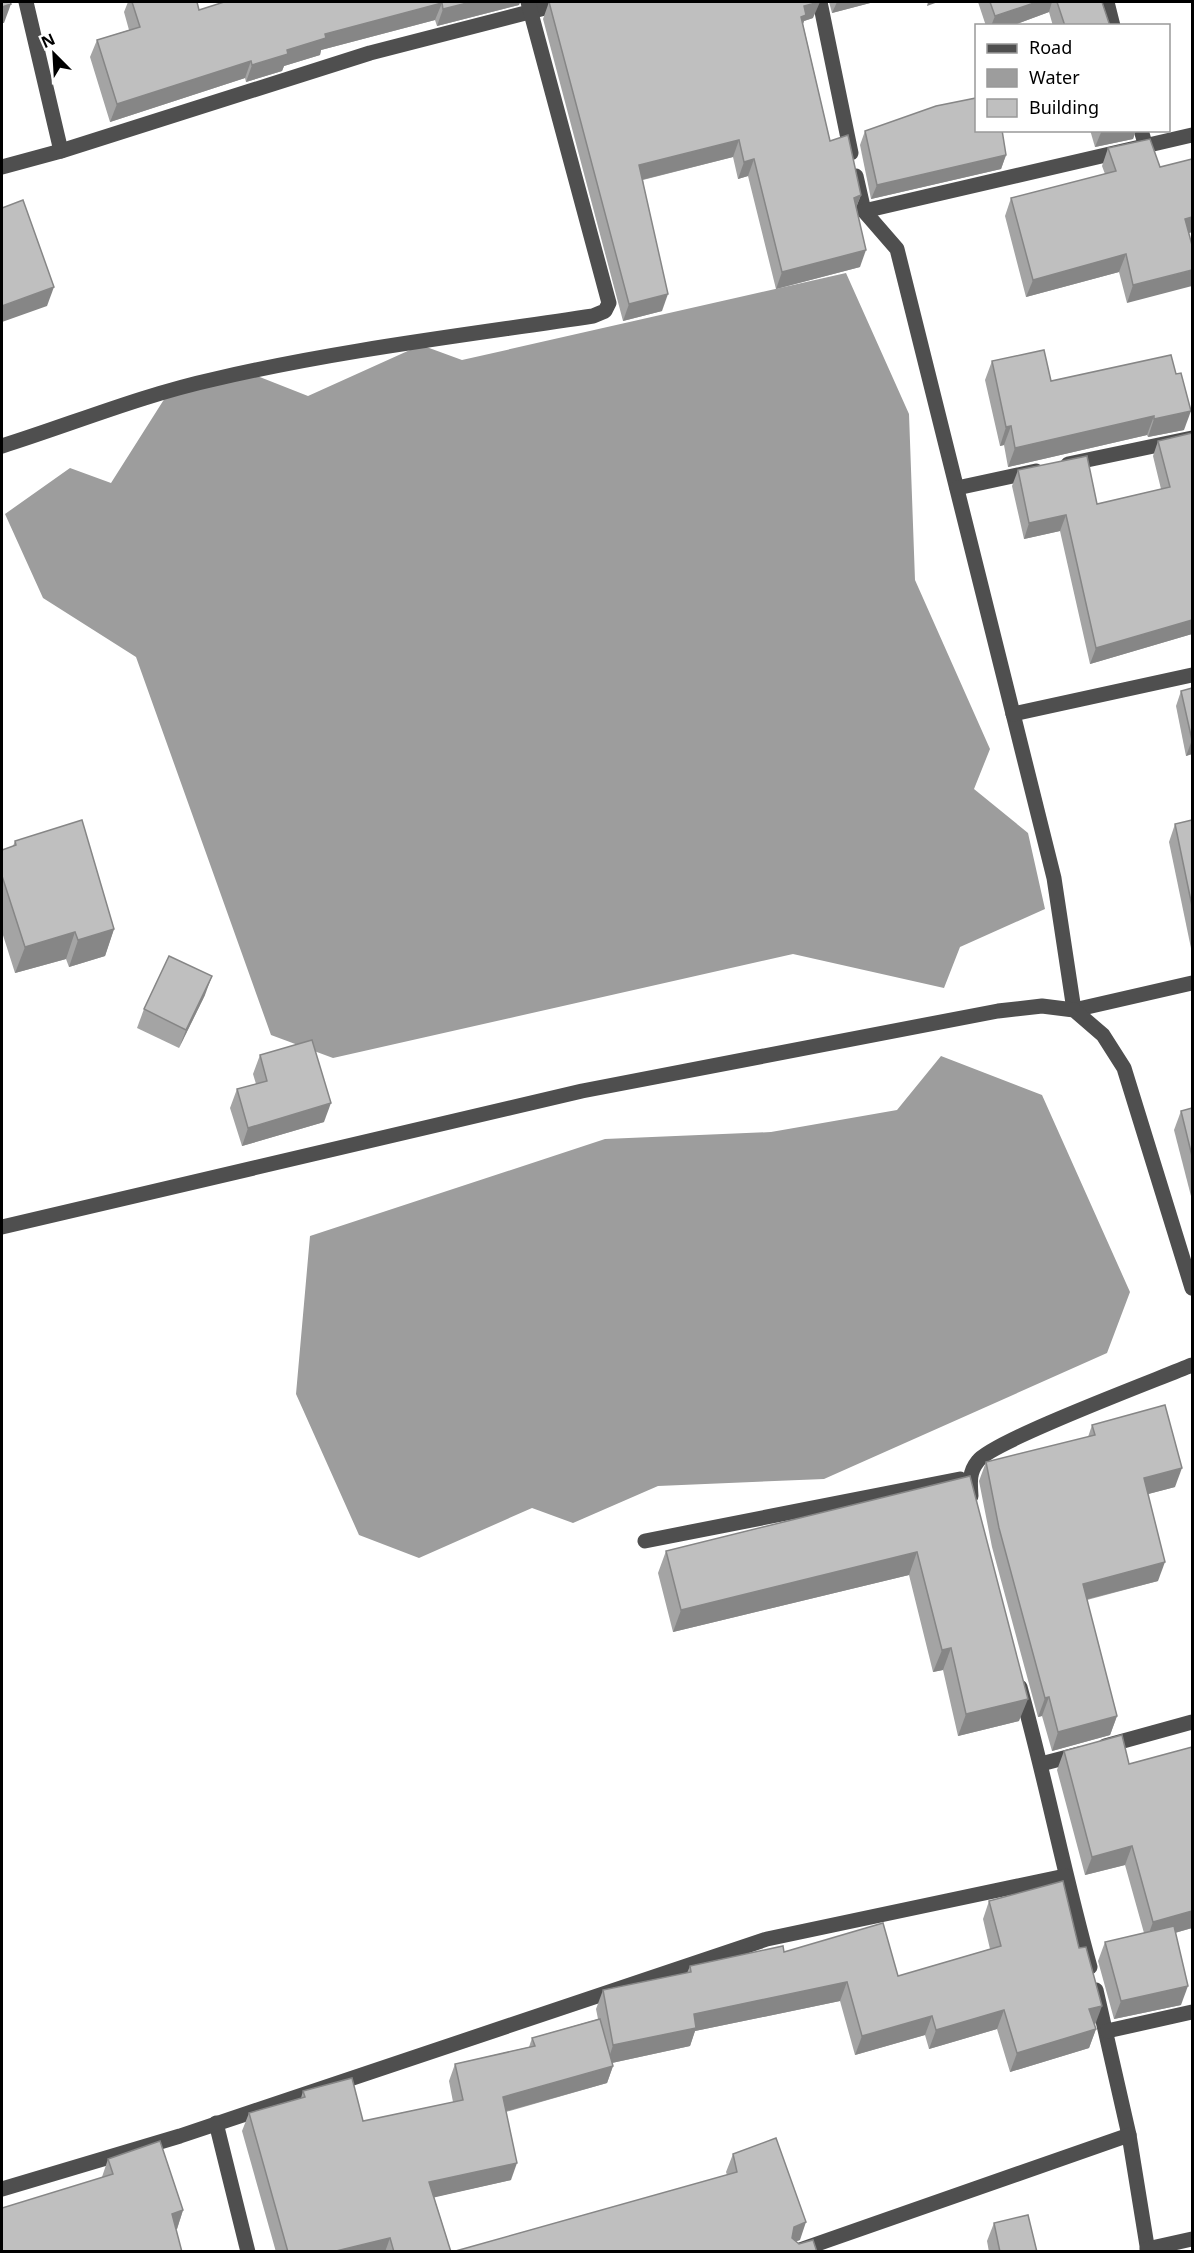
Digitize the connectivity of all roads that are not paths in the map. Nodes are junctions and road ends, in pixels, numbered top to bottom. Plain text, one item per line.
1 (26, 2) edge
2 (568, 2) edge
3 (820, 2) edge
4 (1107, 2) edge
5 (529, 6) edge
6 (1112, 24) edge
7 (1142, 132) edge
8 (1192, 135) edge
9 (1146, 147) junction
10 (61, 151) junction
11 (2, 167) edge
12 (864, 211) junction
13 (1192, 438) edge
14 (2, 446) edge
15 (957, 488) junction
16 (1192, 675) edge
17 (1013, 714) junction
18 (1192, 983) edge
19 (1074, 1010) junction
20 (2, 1227) edge
21 (1192, 1288) edge
22 (1192, 1365) edge
23 (969, 1477) junction
24 (974, 1511) edge
25 (645, 1541) dead end
26 (1017, 1674) edge
27 (1192, 1722) edge
28 (1041, 1764) junction
29 (1065, 1876) junction
30 (1192, 2012) edge
31 (1107, 2031) junction
32 (216, 2123) junction
33 (1129, 2135) junction
34 (2, 2189) edge
35 (1192, 2239) edge
36 (1148, 2250) edge
37 (248, 2252) edge
38 (794, 2252) edge

1 - 10 street
2 - 5 street
3 - 12 street
4 - 6 street
5 - 10 street
5 - 14 street
7 - 9 street
8 - 9 street
9 - 12 street
10 - 11 street
12 - 15 street
13 - 15 street
15 - 17 street
16 - 17 street
17 - 19 street
18 - 19 street
19 - 20 street
19 - 21 street
22 - 23 street
23 - 24 street
23 - 25 street
26 - 28 street
27 - 28 street
28 - 29 street
29 - 31 street
29 - 32 street
30 - 31 street
31 - 33 street
32 - 34 street
32 - 37 street
33 - 36 street
33 - 38 street
35 - 36 street

